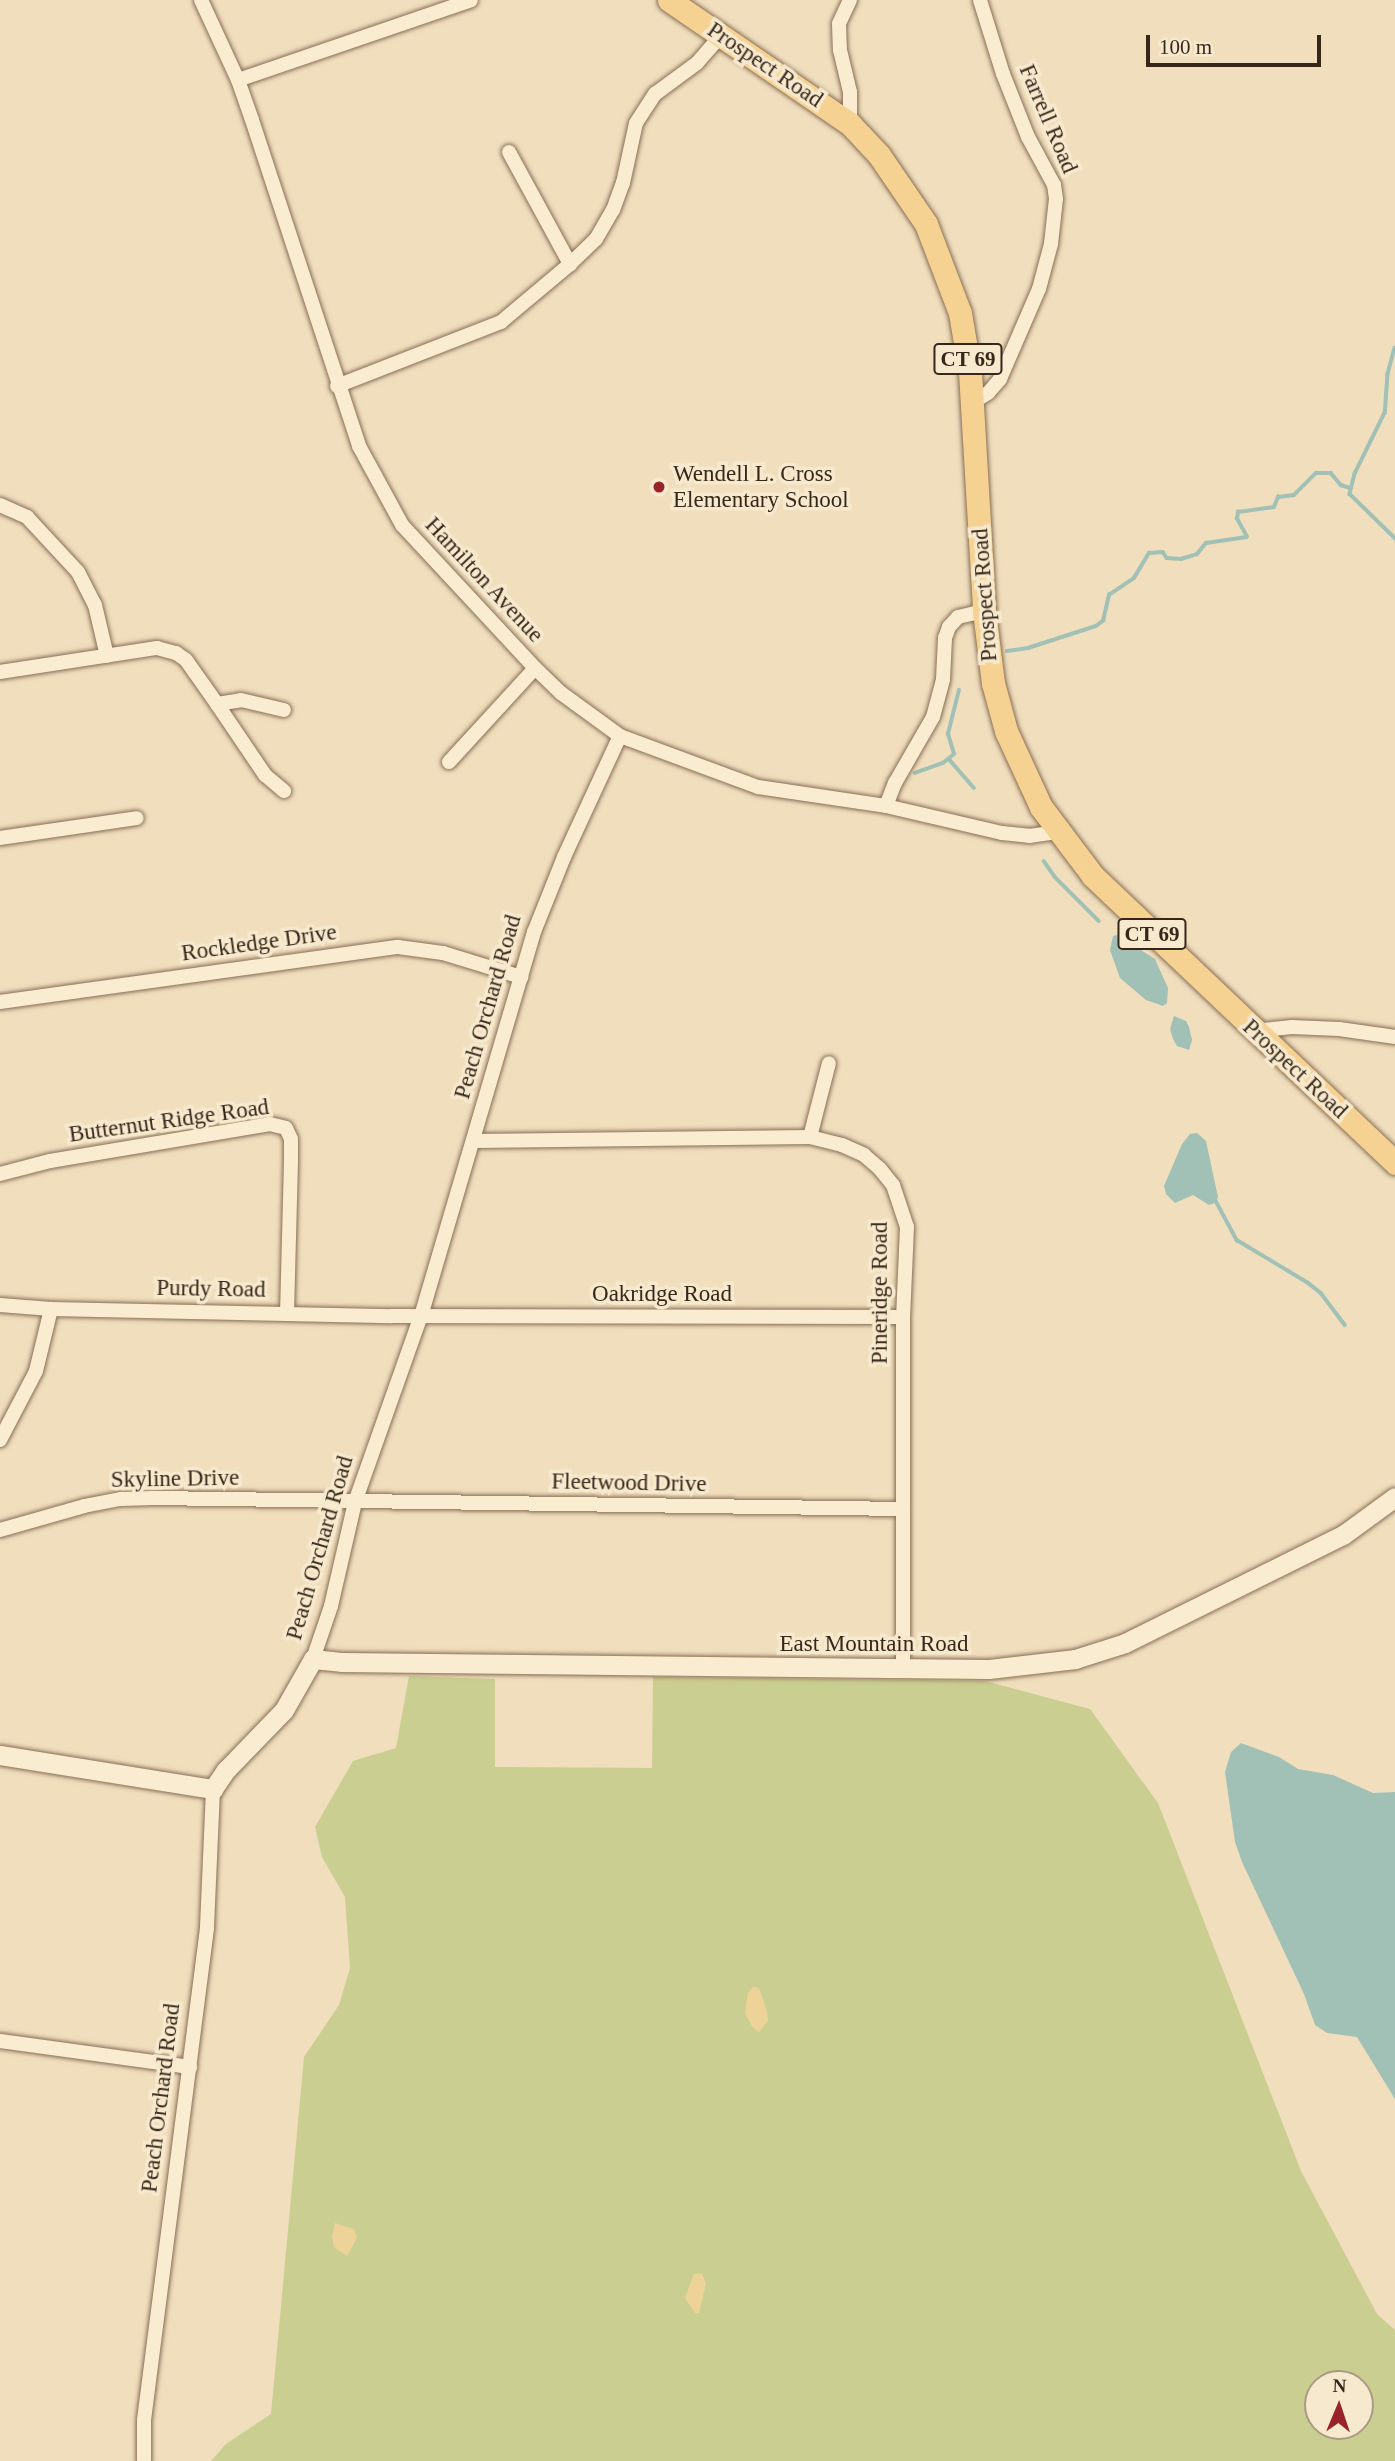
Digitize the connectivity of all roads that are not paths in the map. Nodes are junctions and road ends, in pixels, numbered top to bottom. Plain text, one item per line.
1 (201, 0) edge
2 (471, 0) edge
3 (669, 0) edge
4 (850, 0) edge
5 (981, 0) edge
6 (721, 35) junction
7 (238, 80) junction
8 (850, 124) junction
9 (509, 152) dead end
10 (570, 264) junction
11 (337, 386) junction
12 (972, 403) junction
13 (0, 505) edge
14 (984, 611) junction
15 (107, 656) junction
16 (535, 668) junction
17 (0, 672) edge
18 (218, 704) junction
19 (284, 710) dead end
20 (620, 736) junction
21 (449, 762) dead end
22 (284, 791) dead end
23 (886, 806) junction
24 (137, 818) dead end
25 (1057, 832) junction
26 (0, 838) edge
27 (521, 977) junction
28 (0, 1002) edge
29 (1254, 1031) junction
30 (1395, 1037) edge
31 (829, 1063) dead end
32 (810, 1137) junction
33 (475, 1141) junction
34 (1395, 1163) edge
35 (0, 1174) edge
36 (0, 1305) edge
37 (51, 1309) junction
38 (287, 1313) junction
39 (421, 1316) junction
40 (903, 1317) junction
41 (0, 1440) edge
42 (1395, 1497) edge
43 (355, 1502) junction
44 (902, 1509) junction
45 (0, 1530) edge
46 (313, 1659) junction
47 (903, 1668) junction
48 (0, 1755) edge
49 (213, 1789) junction
50 (0, 2041) edge
51 (190, 2067) junction
52 (144, 2461) edge

1 - 7 street, Hamilton Avenue
2 - 7 street
3 - 6 main road, Prospect Road / CT 69
4 - 8 street
5 - 12 street, Farrell Road
6 - 8 main road, Prospect Road / CT 69
6 - 10 street
7 - 11 street, Hamilton Avenue
8 - 12 main road, Prospect Road / CT 69
9 - 10 street
10 - 11 street
11 - 16 street, Hamilton Avenue
12 - 14 main road, Prospect Road / CT 69
13 - 15 street
14 - 23 street
14 - 25 main road, Prospect Road / CT 69
15 - 17 street
15 - 18 street
16 - 20 street, Hamilton Avenue
16 - 21 street
18 - 19 street
18 - 22 street
20 - 23 street, Hamilton Avenue
20 - 27 street, Peach Orchard Road
23 - 25 street, Hamilton Avenue
24 - 26 street
25 - 29 main road, Prospect Road / CT 69
27 - 28 street, Rockledge Drive
27 - 33 street, Peach Orchard Road
29 - 30 street
29 - 34 main road, Prospect Road / CT 69
31 - 32 street
32 - 33 street, Pineridge Road
32 - 40 street, Pineridge Road
33 - 39 street, Peach Orchard Road
35 - 38 street, Butternut Ridge Road
36 - 37 street, Purdy Road
37 - 38 street, Purdy Road
37 - 41 street
38 - 39 street, Purdy Road
39 - 40 street, Oakridge Road
39 - 43 street, Peach Orchard Road
40 - 44 street, Pineridge Road
42 - 47 street, East Mountain Road
43 - 44 street, Fleetwood Drive
43 - 45 street, Skyline Drive
43 - 46 street, Peach Orchard Road
44 - 47 street, Pineridge Road
46 - 47 street, East Mountain Road
46 - 49 street, Peach Orchard Road
48 - 49 street
49 - 51 street, Peach Orchard Road
50 - 51 street
51 - 52 street, Peach Orchard Road

